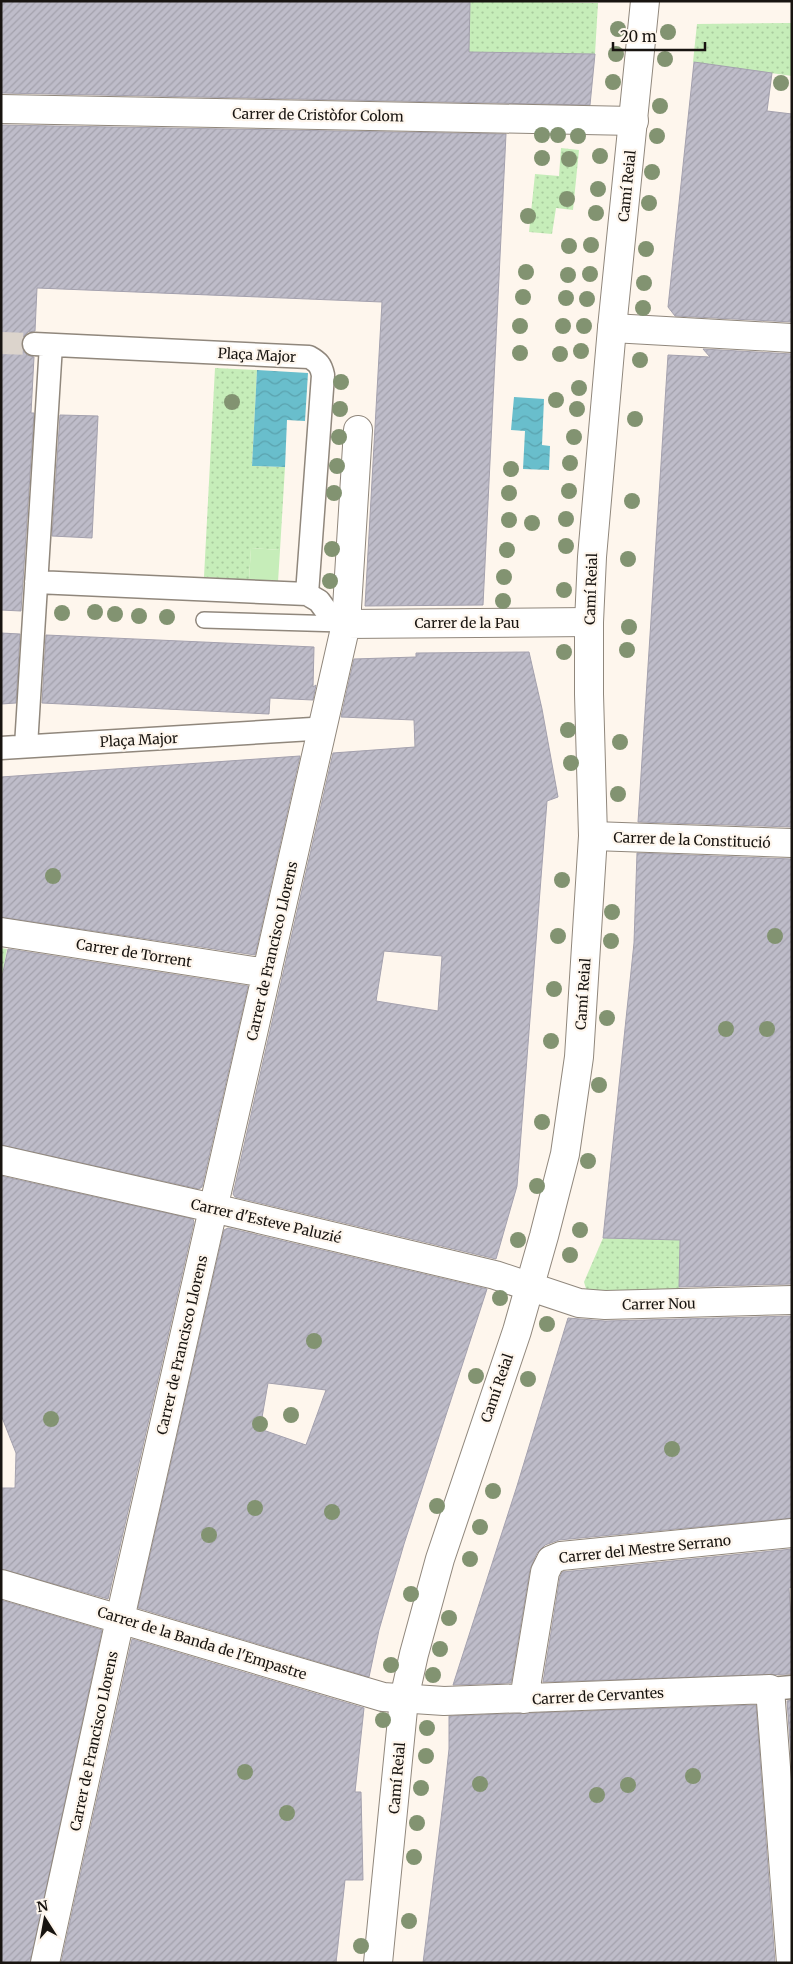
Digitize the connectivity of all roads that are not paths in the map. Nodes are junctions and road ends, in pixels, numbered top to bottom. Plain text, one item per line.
1 (645, 1) edge
2 (1, 108) edge
3 (634, 121) junction
4 (612, 328) junction
5 (792, 338) edge
6 (358, 430) dead end
7 (36, 582) junction
8 (307, 594) junction
9 (204, 620) dead end
10 (338, 620) junction
11 (589, 622) junction
12 (318, 729) junction
13 (26, 746) junction
14 (1, 748) edge
15 (593, 836) junction
16 (792, 843) edge
17 (1, 932) edge
18 (267, 973) junction
19 (1, 1160) edge
20 (213, 1208) junction
21 (529, 1286) junction
22 (792, 1300) edge
23 (792, 1533) edge
24 (1, 1584) edge
25 (120, 1619) junction
26 (781, 1688) edge
27 (404, 1699) junction
28 (524, 1699) junction
29 (789, 1912) edge
30 (45, 1963) edge
31 (378, 1963) edge
32 (791, 1963) edge

1 - 3 street, Camí Reial
2 - 3 street, Carrer de Cristòfor Colom
3 - 4 street, Camí Reial
4 - 5 street
4 - 11 street, Camí Reial
6 - 10 street
7 - 8 street
7 - 8 street, Plaça Major
7 - 13 street, Plaça Major
8 - 10 street
9 - 10 lane
10 - 11 street, Carrer de la Pau
10 - 12 street
11 - 15 street, Camí Reial
12 - 13 street, Plaça Major
12 - 18 street, Carrer de Francisco Llorens
13 - 14 street, Plaça Major
15 - 16 street, Carrer de la Constitució
15 - 21 street, Camí Reial
17 - 18 street, Carrer de Torrent
18 - 20 street, Carrer de Francisco Llorens
19 - 20 street, Carrer d'Esteve Paluzié
20 - 21 street, Carrer d'Esteve Paluzié
20 - 25 street, Carrer de Francisco Llorens
21 - 22 street, Carrer Nou
21 - 27 street, Camí Reial
23 - 28 street, Carrer del Mestre Serrano
24 - 25 street, Carrer de la Banda de l'Empastre
25 - 27 street, Carrer de la Banda de l'Empastre
25 - 30 street, Carrer de Francisco Llorens
26 - 28 street, Carrer de Cervantes
26 - 29 street
27 - 28 street, Carrer de Cervantes
27 - 31 street, Camí Reial
29 - 32 street

